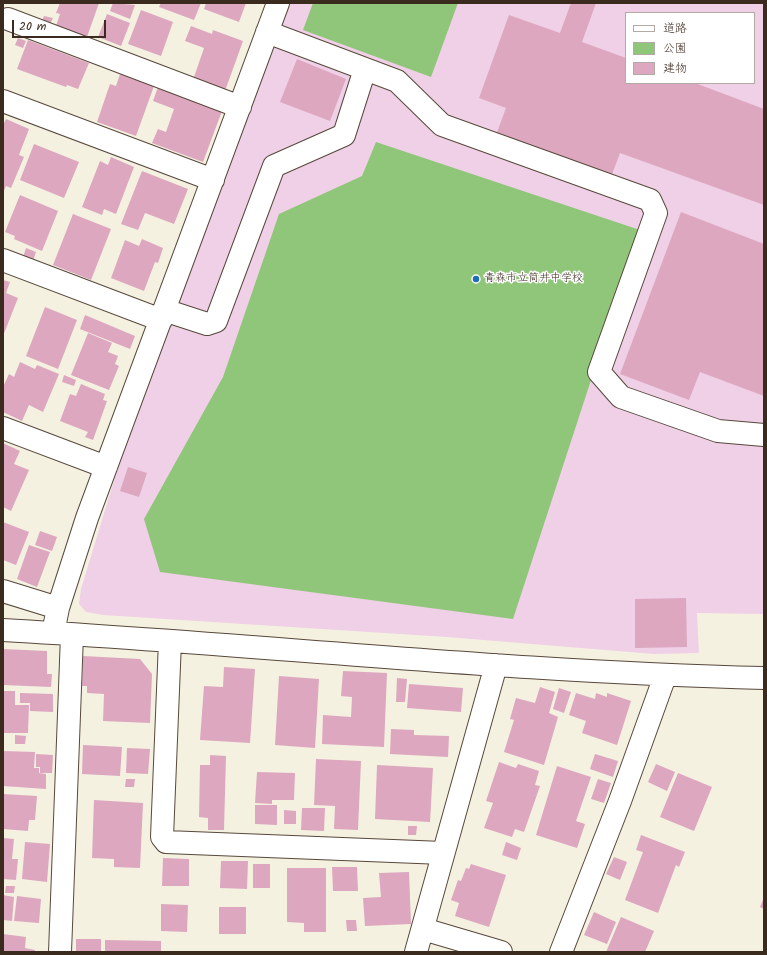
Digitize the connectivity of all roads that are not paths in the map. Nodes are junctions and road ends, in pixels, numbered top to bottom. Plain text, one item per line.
1 (278, 3) edge
2 (8, 18) edge
3 (267, 32) junction
4 (365, 69) junction
5 (3, 101) edge
6 (240, 107) junction
7 (213, 180) junction
8 (3, 260) edge
9 (162, 315) junction
10 (3, 428) edge
11 (764, 435) edge
12 (106, 468) junction
13 (3, 591) edge
14 (58, 608) junction
15 (3, 630) edge
16 (63, 634) junction
17 (170, 641) junction
18 (496, 665) junction
19 (665, 676) junction
20 (764, 678) edge
21 (443, 853) junction
22 (423, 929) junction
23 (60, 952) edge
24 (416, 952) edge
25 (501, 952) edge
26 (561, 952) edge

1 - 3 street
2 - 6 street
3 - 4 street
3 - 6 street
4 - 9 street
4 - 11 street
5 - 7 street
6 - 7 street
7 - 9 street
8 - 9 street
9 - 12 street
10 - 12 street
12 - 14 street
13 - 14 street
14 - 16 street
15 - 16 street
16 - 17 street
16 - 23 street
17 - 18 street
17 - 21 street
18 - 19 street
18 - 21 street
19 - 20 street
19 - 26 street
21 - 22 street
22 - 24 street
22 - 25 street

